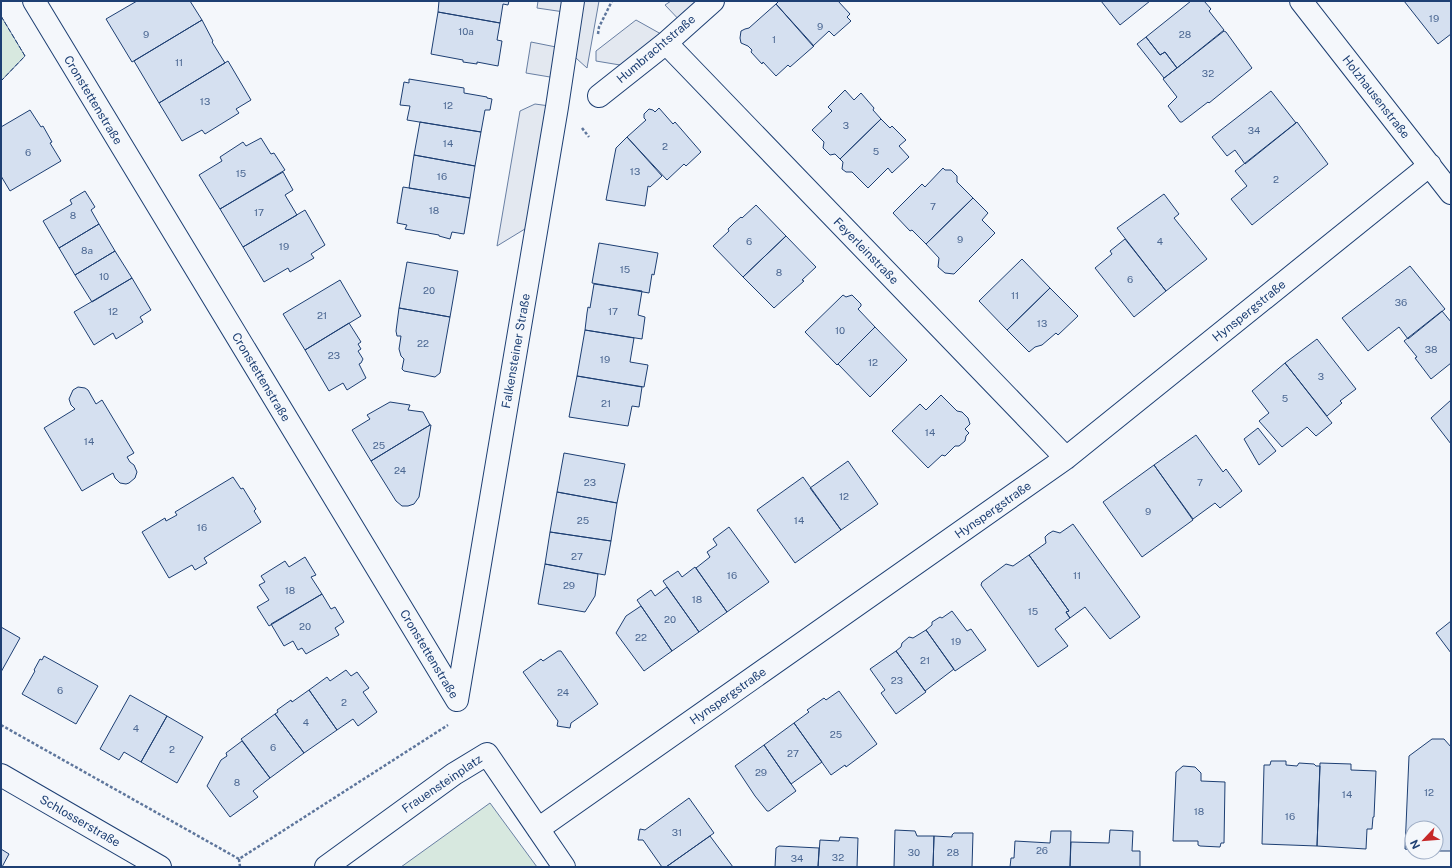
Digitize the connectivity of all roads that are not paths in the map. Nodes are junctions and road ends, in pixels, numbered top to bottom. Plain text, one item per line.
1 (34, 1) edge
2 (573, 1) edge
3 (713, 1) edge
4 (1301, 1) edge
5 (666, 43) junction
6 (599, 96) dead end
7 (1430, 165) junction
8 (1451, 193) edge
9 (1066, 458) junction
10 (461, 707) joint
11 (1, 775) edge
12 (538, 829) junction
13 (160, 867) edge
14 (326, 867) edge
15 (564, 867) edge

1 - 10 street, Cronstettenstraße
2 - 10 street, Falkensteiner Straße
3 - 5 street, Humbrachtstraße
4 - 7 street, Holzhausenstraße
5 - 6 street, Humbrachtstraße
5 - 9 street, Feyerleinstraße
7 - 8 street, Holzhausenstraße
7 - 9 street, Hynspergstraße
9 - 12 street, Hynspergstraße
11 - 13 street, Schlosserstraße
12 - 14 street, Frauensteinplatz
12 - 15 street, Frauensteinplatz

